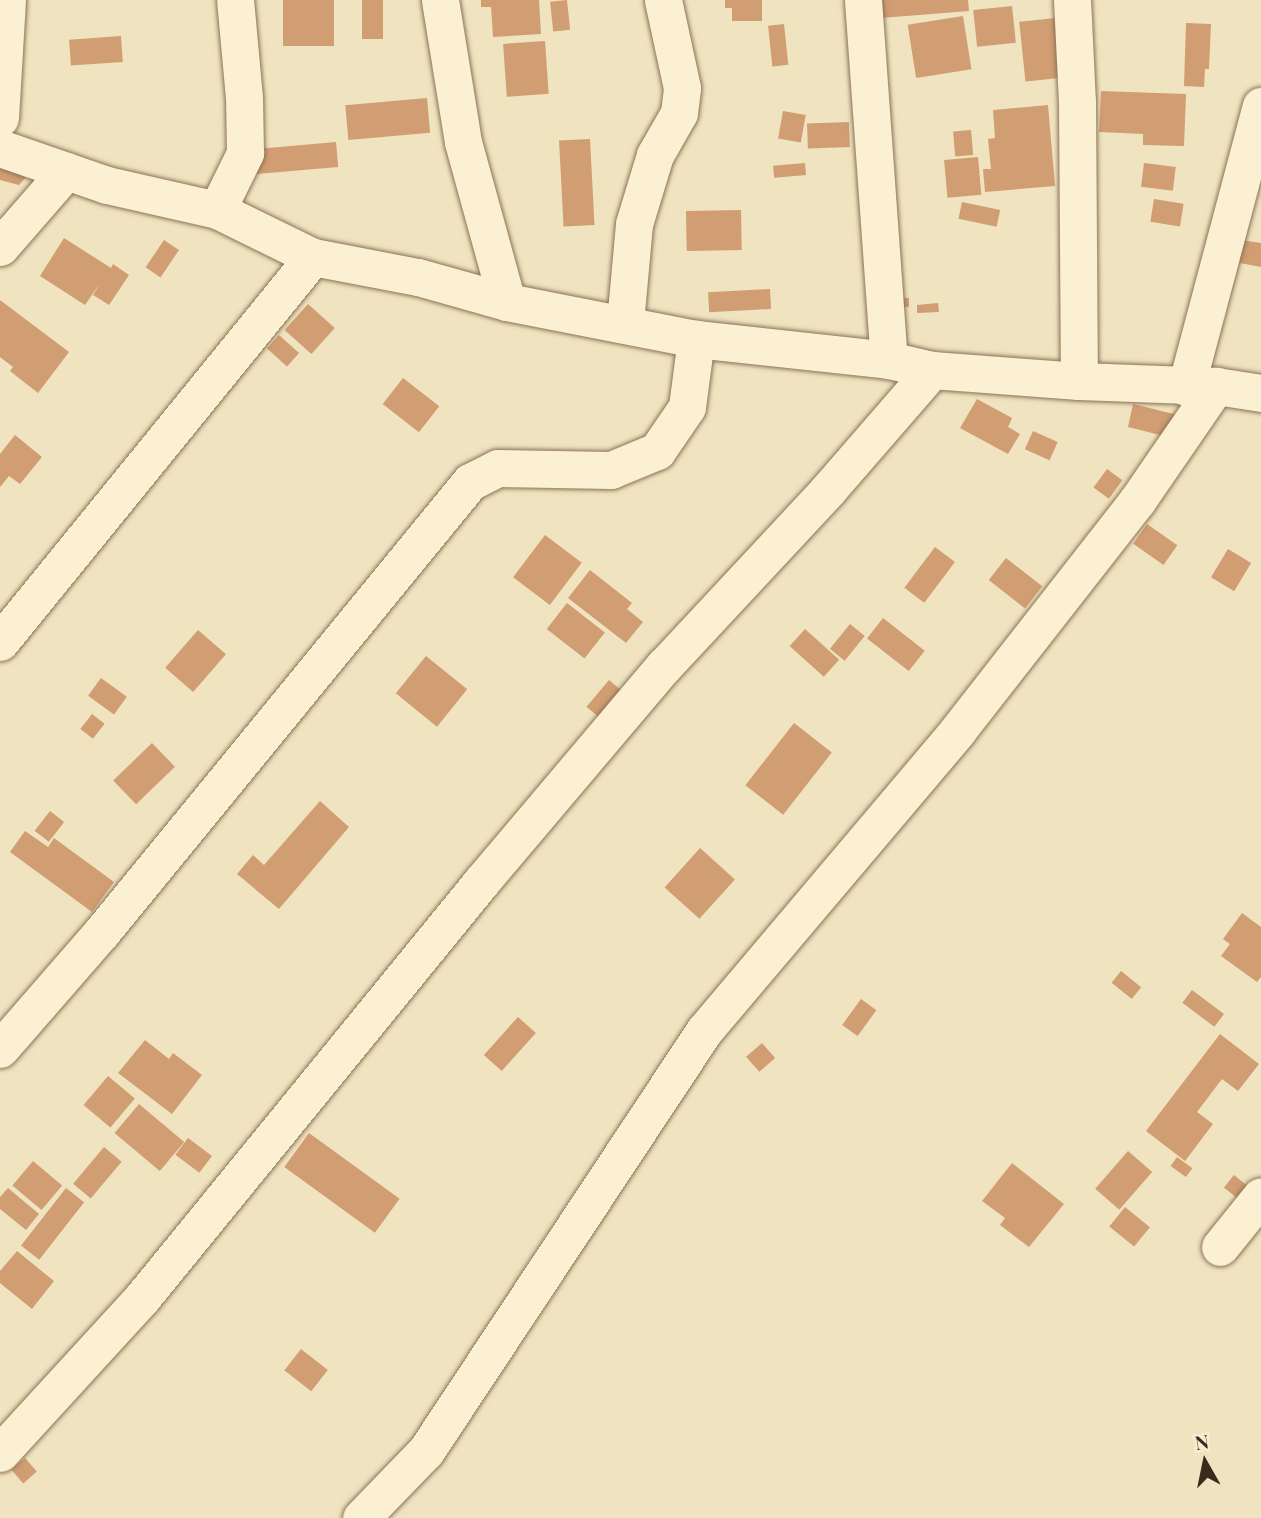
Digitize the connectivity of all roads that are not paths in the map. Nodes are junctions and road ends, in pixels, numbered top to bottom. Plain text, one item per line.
1 (7, 0) edge
2 (235, 0) edge
3 (440, 0) edge
4 (663, 0) edge
5 (863, 0) edge
6 (1072, 0) edge
7 (1261, 106) edge
8 (0, 118) edge
9 (0, 148) edge
10 (66, 171) junction
11 (217, 210) junction
12 (0, 247) edge
13 (313, 257) junction
14 (507, 302) junction
15 (625, 323) junction
16 (696, 339) junction
17 (889, 360) junction
18 (932, 370) junction
19 (1079, 381) junction
20 (1201, 386) junction
21 (1261, 393) edge
22 (0, 642) edge
23 (0, 1049) edge
24 (1261, 1196) edge
25 (1220, 1247) dead end
26 (0, 1453) edge
27 (361, 1518) edge

1 - 8 street
2 - 11 street
3 - 14 street
4 - 15 street
5 - 17 street
6 - 19 street
7 - 20 street
9 - 10 street
10 - 11 street
10 - 12 street
11 - 13 street
13 - 14 street
13 - 22 street
14 - 15 street
15 - 16 street
16 - 17 street
16 - 23 street
17 - 18 street
18 - 19 street
18 - 26 street
19 - 20 street
20 - 21 street
20 - 27 street
24 - 25 street

